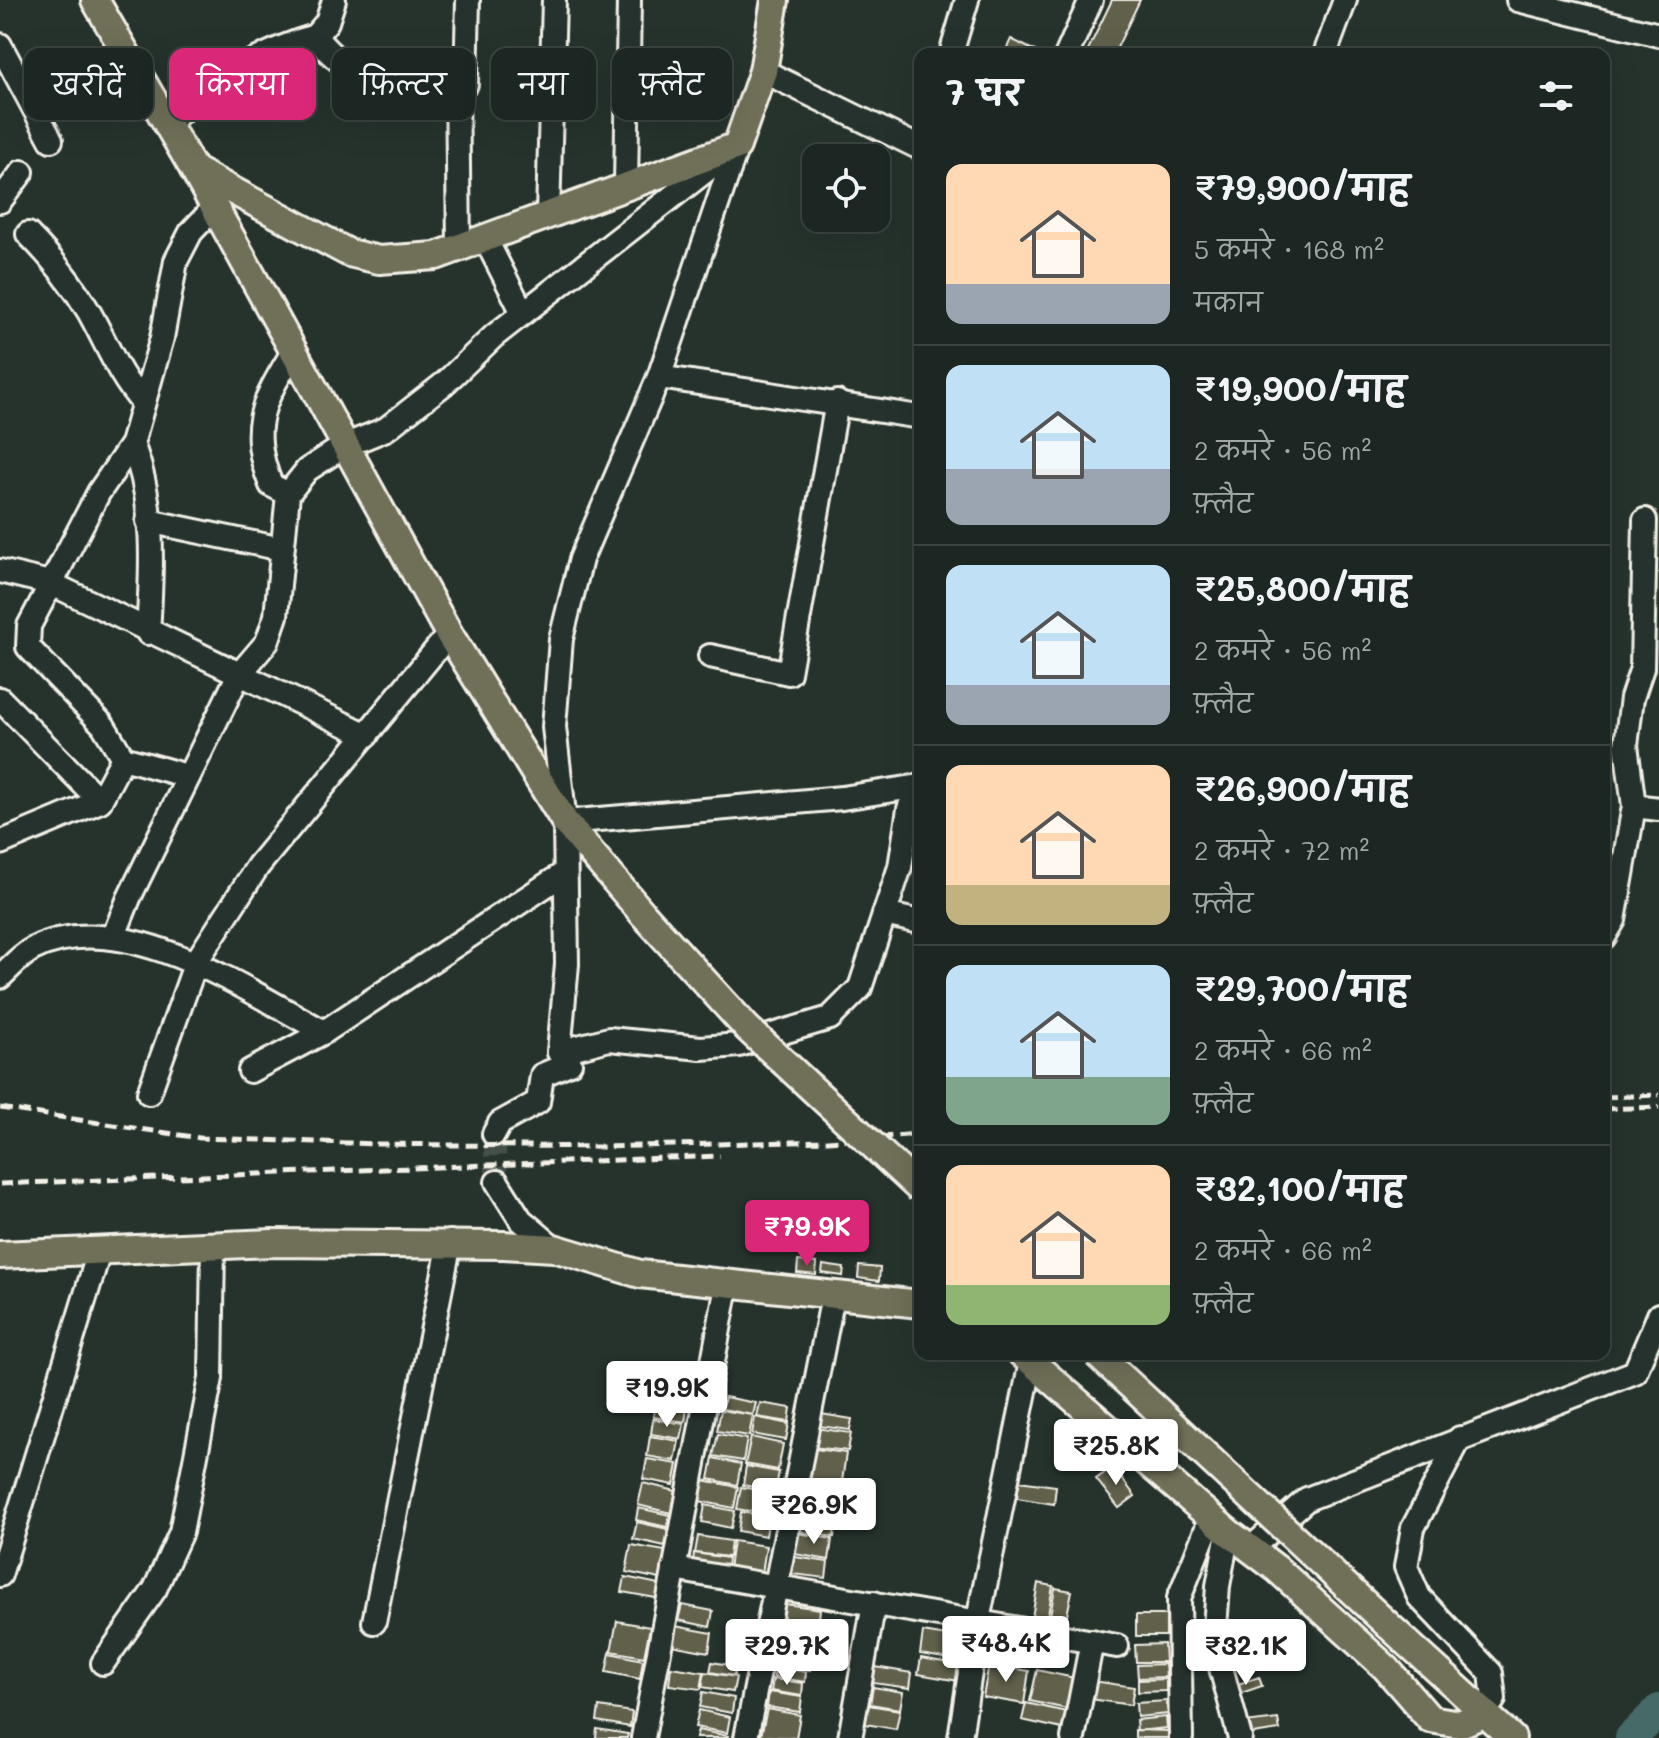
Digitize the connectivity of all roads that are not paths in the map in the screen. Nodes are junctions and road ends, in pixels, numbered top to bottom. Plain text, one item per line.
1 (95, 0) edge
2 (334, 0) edge
3 (468, 0) edge
4 (554, 0) edge
5 (629, 0) edge
6 (775, 0) edge
7 (967, 0) edge
8 (1091, 0) edge
9 (1345, 0) edge
10 (1518, 0) edge
11 (1659, 35) edge
12 (315, 36) junction
13 (0, 45) edge
14 (467, 48) edge
15 (953, 48) edge
16 (1070, 48) edge
17 (1327, 48) edge
18 (332, 56) edge
19 (763, 71) junction
20 (457, 120) edge
21 (167, 123) junction
22 (51, 140) dead end
23 (914, 141) edge
24 (737, 146) junction
25 (194, 170) junction
26 (22, 172) dead end
27 (626, 187) junction
28 (0, 201) edge
29 (214, 208) junction
30 (269, 209) junction
31 (548, 215) junction
32 (28, 234) dead end
33 (485, 238) junction
34 (231, 239) junction
35 (459, 247) junction
36 (523, 313) junction
37 (293, 352) junction
38 (659, 377) junction
39 (837, 402) junction
40 (143, 403) junction
41 (914, 416) edge
42 (132, 444) junction
43 (344, 446) junction
44 (288, 494) junction
45 (1645, 520) dead end
46 (148, 521) junction
47 (282, 549) junction
48 (0, 571) edge
49 (50, 583) junction
50 (148, 633) junction
51 (449, 634) junction
52 (710, 656) dead end
53 (238, 676) junction
54 (0, 699) edge
55 (367, 735) junction
56 (123, 758) junction
57 (187, 776) junction
58 (914, 787) edge
59 (100, 801) junction
60 (914, 804) edge
61 (1634, 806) junction
62 (1659, 809) edge
63 (565, 822) junction
64 (0, 843) edge
65 (563, 874) junction
66 (884, 914) junction
67 (914, 921) edge
68 (1610, 927) edge
69 (113, 938) junction
70 (196, 962) junction
71 (0, 977) edge
72 (324, 1032) junction
73 (559, 1052) junction
74 (250, 1071) dead end
75 (149, 1093) dead end
76 (494, 1134) dead end
77 (497, 1182) tunnel mouth
78 (914, 1183) edge
79 (450, 1242) junction
80 (213, 1246) junction
81 (554, 1248) junction
82 (99, 1252) junction
83 (0, 1255) edge
84 (727, 1286) junction
85 (833, 1296) junction
86 (914, 1303) edge
87 (1659, 1315) edge
88 (1026, 1360) edge
89 (1028, 1360) edge
90 (1103, 1360) edge
91 (1659, 1364) edge
92 (1635, 1372) junction
93 (1460, 1438) junction
94 (1220, 1525) junction
95 (1250, 1549) junction
96 (674, 1569) junction
97 (0, 1575) edge
98 (776, 1587) junction
99 (874, 1603) junction
100 (978, 1620) junction
101 (374, 1622) dead end
102 (1092, 1641) junction
103 (1117, 1646) dead end
104 (103, 1663) dead end
105 (1483, 1714) junction
106 (643, 1738) edge
107 (746, 1738) edge
108 (850, 1738) edge
109 (960, 1738) edge
110 (1073, 1738) edge
111 (1181, 1738) edge
112 (1240, 1738) edge
113 (1512, 1738) edge

1 - 21 main road
2 - 12 street
3 - 14 street
4 - 31 street
5 - 27 street
6 - 19 main road
7 - 15 street
8 - 16 street
9 - 17 street
10 - 11 street
12 - 18 street
12 - 21 street
13 - 22 street
19 - 23 street
19 - 24 main road
20 - 35 street
21 - 25 main road
24 - 27 main road
24 - 36 street
24 - 38 street
25 - 29 main road
25 - 30 main road
26 - 28 street
27 - 31 main road
29 - 34 main road
29 - 40 street
30 - 34 main road
30 - 35 main road
31 - 33 main road
32 - 40 street
33 - 35 main road
33 - 36 street
34 - 37 main road
36 - 43 street
37 - 43 main road
37 - 44 street
38 - 39 street
38 - 63 street
39 - 41 street
39 - 52 street
40 - 42 street
42 - 46 street
42 - 49 street
43 - 44 street
43 - 51 main road
44 - 47 street
45 - 61 street
46 - 47 street
46 - 50 street
47 - 53 street
48 - 49 street
49 - 50 street
49 - 56 street
50 - 53 street
51 - 55 street
51 - 63 main road
53 - 55 street
53 - 57 street
54 - 59 street
55 - 70 street
56 - 57 street
56 - 59 street
57 - 69 street
58 - 63 street
59 - 64 street
60 - 66 street
61 - 62 street
61 - 68 street
63 - 65 street
63 - 78 main road, bridge
65 - 72 street
65 - 73 street
66 - 67 street
66 - 73 street
69 - 70 street
69 - 71 street
70 - 72 street
70 - 75 street
72 - 74 street
73 - 76 street
77 - 81 street
79 - 80 main road
79 - 81 main road
79 - 101 street
80 - 82 main road
80 - 104 street
81 - 84 main road
82 - 83 main road
82 - 97 street
84 - 85 main road
84 - 96 street
85 - 86 main road
85 - 98 street
87 - 92 street
88 - 100 street
89 - 94 main road
90 - 105 main road, bridge
91 - 92 street
92 - 93 street
93 - 95 street
93 - 105 street
94 - 95 main road
94 - 111 street
94 - 112 street
95 - 105 main road
96 - 98 street
96 - 106 street
98 - 99 street
98 - 107 street
99 - 100 street
99 - 108 street
100 - 102 street
100 - 109 street
102 - 103 street
102 - 110 street
105 - 113 main road

